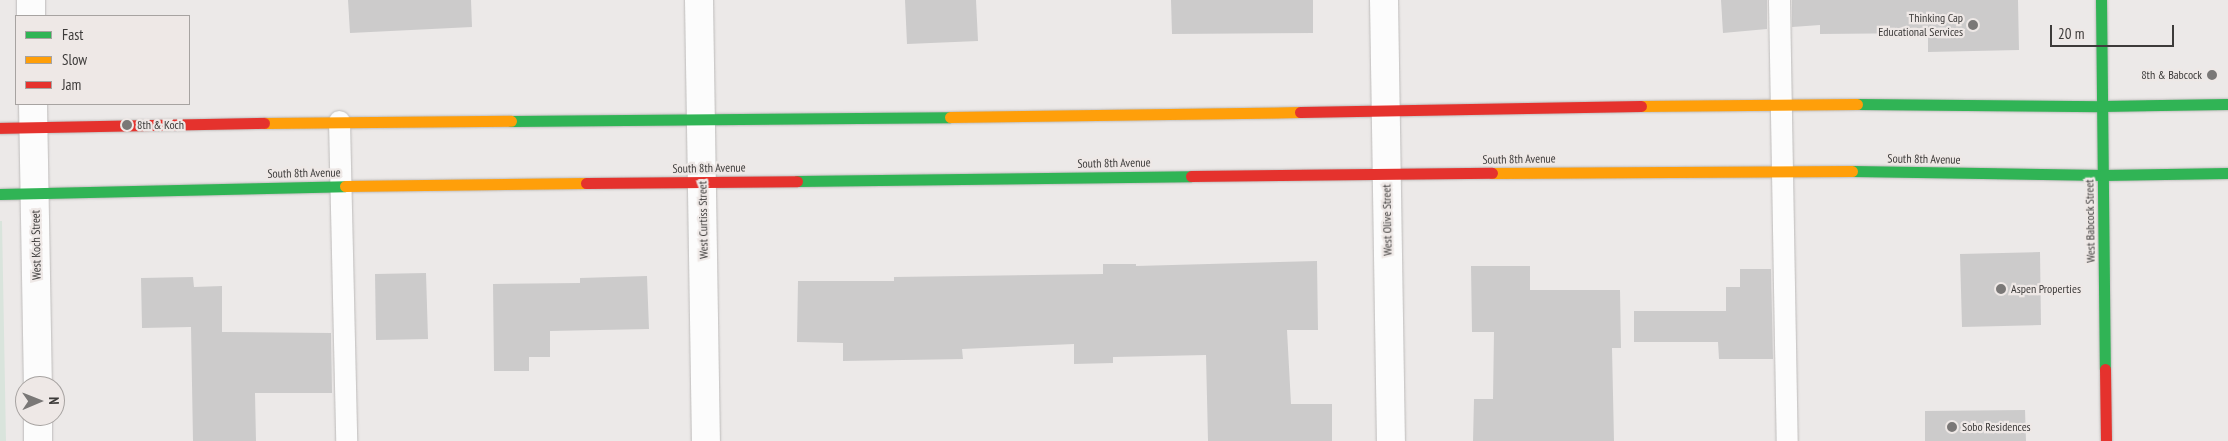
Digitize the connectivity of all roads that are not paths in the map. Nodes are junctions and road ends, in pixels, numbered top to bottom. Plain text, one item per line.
1 (31, 0) edge
2 (699, 0) edge
3 (1384, 0) edge
4 (1779, 0) edge
5 (2101, 0) edge
6 (31, 15) edge
7 (1781, 104) junction
8 (2228, 104) edge
9 (2102, 106) junction
10 (1386, 111) junction
11 (34, 116) edge
12 (339, 121) junction
13 (701, 121) junction
14 (0, 128) edge
15 (1782, 170) junction
16 (2228, 173) edge
17 (1387, 174) junction
18 (2103, 175) junction
19 (702, 182) junction
20 (341, 186) junction
21 (0, 194) edge
22 (35, 194) junction
23 (38, 376) edge
24 (38, 426) edge
25 (38, 441) edge
26 (346, 441) edge
27 (706, 441) edge
28 (1391, 441) edge
29 (1787, 441) edge
30 (2106, 441) edge

1 - 6 street
2 - 13 street, West Curtiss Street
3 - 10 street, West Olive Street
4 - 7 lane
5 - 9 street, West Babcock Street
7 - 9 street
7 - 10 street
7 - 15 lane
8 - 9 street
9 - 18 street, West Babcock Street
10 - 13 street
10 - 17 street, West Olive Street
11 - 12 street
11 - 14 street
11 - 22 street, West Koch Street
12 - 13 street
12 - 20 lane
13 - 19 street, West Curtiss Street
15 - 17 street, South 8th Avenue
15 - 18 street, South 8th Avenue
15 - 29 lane
16 - 18 street, South 8th Avenue
17 - 19 street, South 8th Avenue
17 - 28 street, West Olive Street
18 - 30 street, West Babcock Street
19 - 20 street, South 8th Avenue
19 - 27 street, West Curtiss Street
20 - 22 street, South 8th Avenue
20 - 26 lane
21 - 22 street, South 8th Avenue
22 - 23 street, West Koch Street
24 - 25 street

